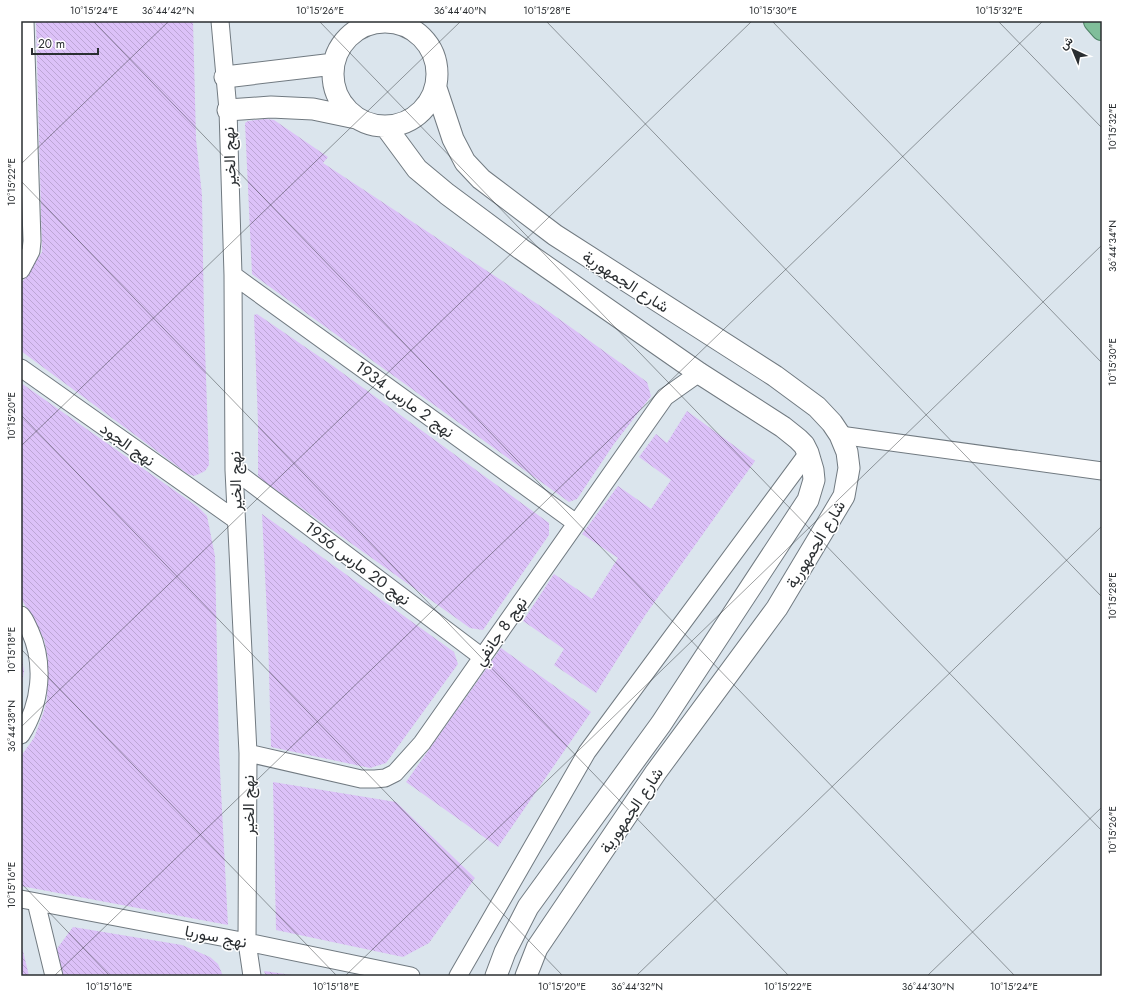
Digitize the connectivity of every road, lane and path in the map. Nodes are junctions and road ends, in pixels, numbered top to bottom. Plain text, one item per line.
1 (25, 21) edge
2 (220, 21) edge
3 (342, 21) edge
4 (1095, 21) edge
5 (410, 25) edge
6 (1102, 28) edge
7 (343, 44) junction
8 (334, 64) junction
9 (225, 77) junction
10 (436, 88) junction
11 (228, 110) junction
12 (356, 118) junction
13 (386, 127) junction
14 (21, 270) edge
15 (234, 275) junction
16 (21, 368) edge
17 (699, 373) junction
18 (840, 435) junction
19 (808, 453) junction
20 (234, 470) junction
21 (1102, 471) edge
22 (236, 520) junction
23 (576, 524) junction
24 (21, 615) edge
25 (482, 657) junction
26 (21, 735) edge
27 (248, 753) junction
28 (29, 901) edge
29 (247, 942) junction
30 (54, 976) edge
31 (252, 976) edge
32 (411, 976) edge
33 (458, 976) edge
34 (496, 976) edge
35 (526, 976) edge

1 - 14 street
2 - 9 street, نهج الخير
3 - 7 street
4 - 6 highway
5 - 7 street
5 - 10 street
7 - 8 street
8 - 9 street
8 - 12 street
9 - 11 street, نهج الخير
10 - 13 street
10 - 18 street, شارع الجمهورية
11 - 12 street
11 - 15 street, نهج الخير
12 - 13 street
13 - 17 street
15 - 20 street, نهج الخير
15 - 23 street, نهج 2 مارس 1934
16 - 22 street, نهج الجود
17 - 19 street
17 - 23 street, نهج 8 جانفي
18 - 21 street
18 - 35 street, شارع الجمهورية
19 - 33 street
19 - 34 street
20 - 22 street, نهج الخير
20 - 25 street, نهج 20 مارس 1956
22 - 27 street, نهج الخير
23 - 25 street, نهج 8 جانفي
24 - 26 street
25 - 27 street, نهج 8 جانفي
27 - 29 street, نهج الخير
28 - 29 street, نهج سوريا
28 - 30 street
29 - 31 street, نهج الخير
29 - 32 street, نهج سوريا

